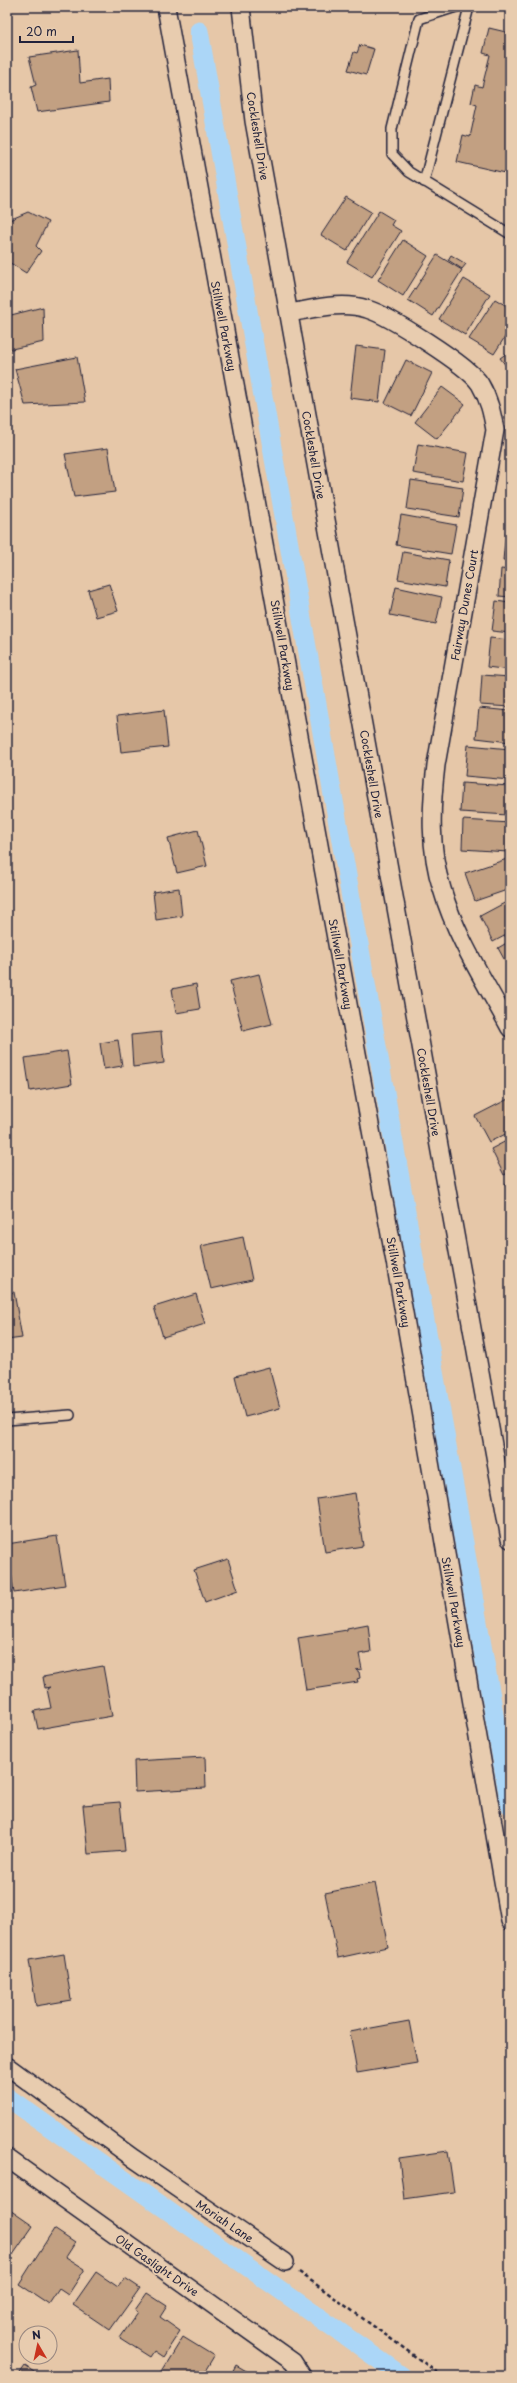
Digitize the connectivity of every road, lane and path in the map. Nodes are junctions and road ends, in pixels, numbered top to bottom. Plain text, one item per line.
1 (166, 7) edge
2 (241, 7) edge
3 (456, 7) edge
4 (469, 7) edge
5 (424, 182) junction
6 (510, 234) edge
7 (288, 313) junction
8 (510, 1028) edge
9 (70, 1415) dead end
10 (7, 1420) edge
11 (502, 1450) edge
12 (510, 1539) edge
13 (510, 1921) edge
14 (7, 2066) edge
15 (7, 2158) edge
16 (285, 2262) joint
17 (302, 2376) edge
18 (442, 2376) edge

1 - 13 street, Stillwell Parkway
2 - 7 street, Cockleshell Drive
3 - 5 lane
4 - 5 lane
5 - 6 lane
7 - 8 street, Fairway Dunes Court
7 - 11 street, Cockleshell Drive
9 - 10 lane
11 - 12 street, Cockleshell Drive
14 - 16 street, Moriah Lane
15 - 17 street, Old Gaslight Drive
16 - 18 path

